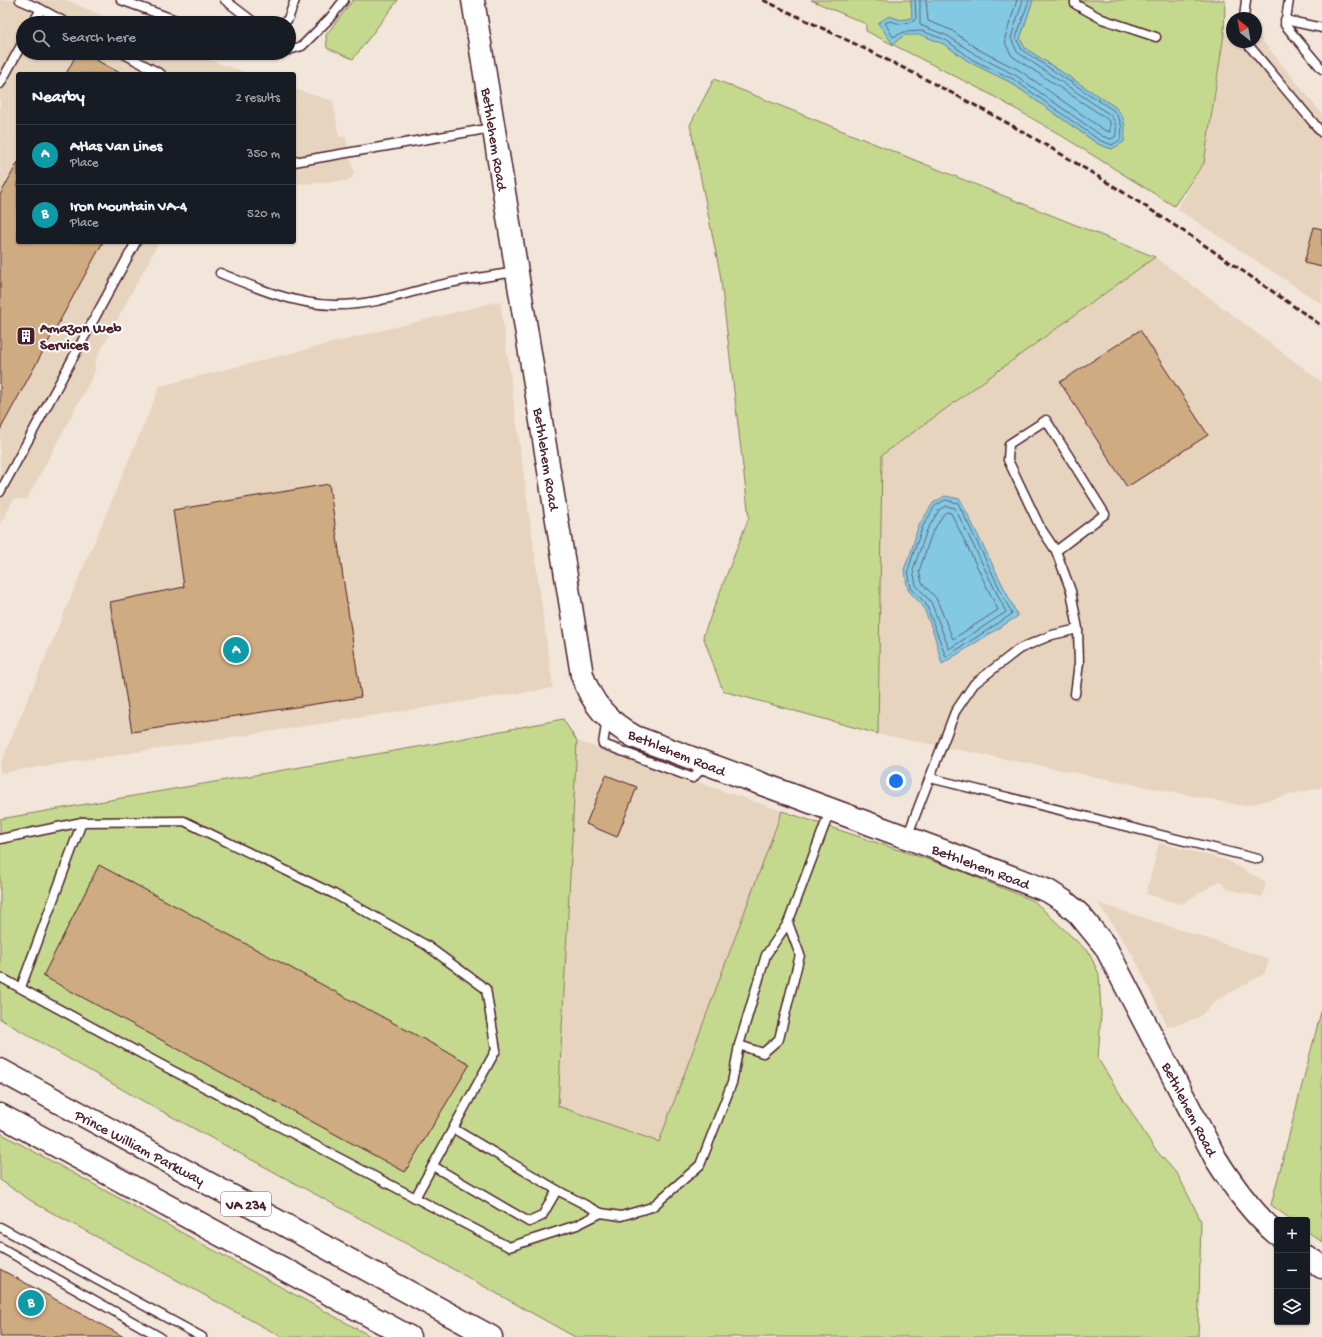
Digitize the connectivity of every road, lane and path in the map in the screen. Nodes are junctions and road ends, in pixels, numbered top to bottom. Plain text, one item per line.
1 (20, 0) edge
2 (121, 0) edge
3 (225, 0) edge
4 (295, 0) edge
5 (344, 0) edge
6 (472, 0) edge
7 (1075, 0) edge
8 (1246, 0) edge
9 (1289, 0) edge
10 (41, 9) junction
11 (1245, 12) edge
12 (37, 16) edge
13 (54, 16) edge
14 (165, 16) edge
15 (246, 16) edge
16 (289, 16) edge
17 (1285, 20) junction
18 (1322, 28) edge
19 (1156, 37) dead end
20 (296, 48) edge
21 (1251, 48) edge
22 (16, 55) edge
23 (135, 60) edge
24 (1321, 66) edge
25 (157, 72) edge
26 (0, 84) edge
27 (493, 128) junction
28 (1322, 133) edge
29 (296, 162) edge
30 (135, 244) edge
31 (516, 272) junction
32 (220, 273) dead end
33 (0, 492) edge
34 (1056, 551) junction
35 (1078, 629) junction
36 (1075, 694) dead end
37 (930, 778) junction
38 (830, 810) junction
39 (82, 822) junction
40 (907, 838) junction
41 (0, 839) edge
42 (1258, 859) dead end
43 (788, 923) junction
44 (0, 978) edge
45 (21, 987) junction
46 (739, 1045) junction
47 (0, 1070) edge
48 (0, 1115) edge
49 (454, 1129) junction
50 (433, 1166) junction
51 (557, 1190) junction
52 (415, 1198) junction
53 (601, 1214) junction
54 (0, 1227) edge
55 (1274, 1231) edge
56 (0, 1247) edge
57 (1310, 1259) edge
58 (1322, 1267) edge
59 (191, 1334) edge
60 (160, 1337) edge
61 (202, 1337) edge
62 (409, 1337) edge
63 (491, 1337) edge

1 - 10 lane
2 - 14 lane
3 - 15 lane
4 - 16 lane
5 - 20 lane
6 - 27 main road, Bethlehem Road
7 - 19 lane
8 - 11 lane
9 - 17 lane
10 - 12 lane
10 - 13 lane
17 - 18 lane
17 - 24 lane
21 - 28 lane
22 - 26 lane
23 - 25 lane
27 - 29 lane
27 - 31 main road, Bethlehem Road
30 - 33 lane
31 - 32 lane
31 - 38 main road, Bethlehem Road
34 - 34 lane
34 - 35 lane
35 - 36 lane
35 - 37 lane
37 - 40 lane
37 - 42 lane
38 - 40 main road, Bethlehem Road
38 - 43 lane
39 - 41 lane
39 - 45 lane
39 - 49 lane
40 - 55 main road, Bethlehem Road
43 - 46 lane
43 - 46 lane
44 - 45 lane
45 - 52 lane
46 - 53 lane
47 - 63 main road, Prince William Parkway / VA 234
48 - 62 main road, VA 234
49 - 50 lane
49 - 51 lane
50 - 51 lane
50 - 52 lane
51 - 53 lane
52 - 53 lane
54 - 59 lane
56 - 60 lane
57 - 58 main road
59 - 61 lane

